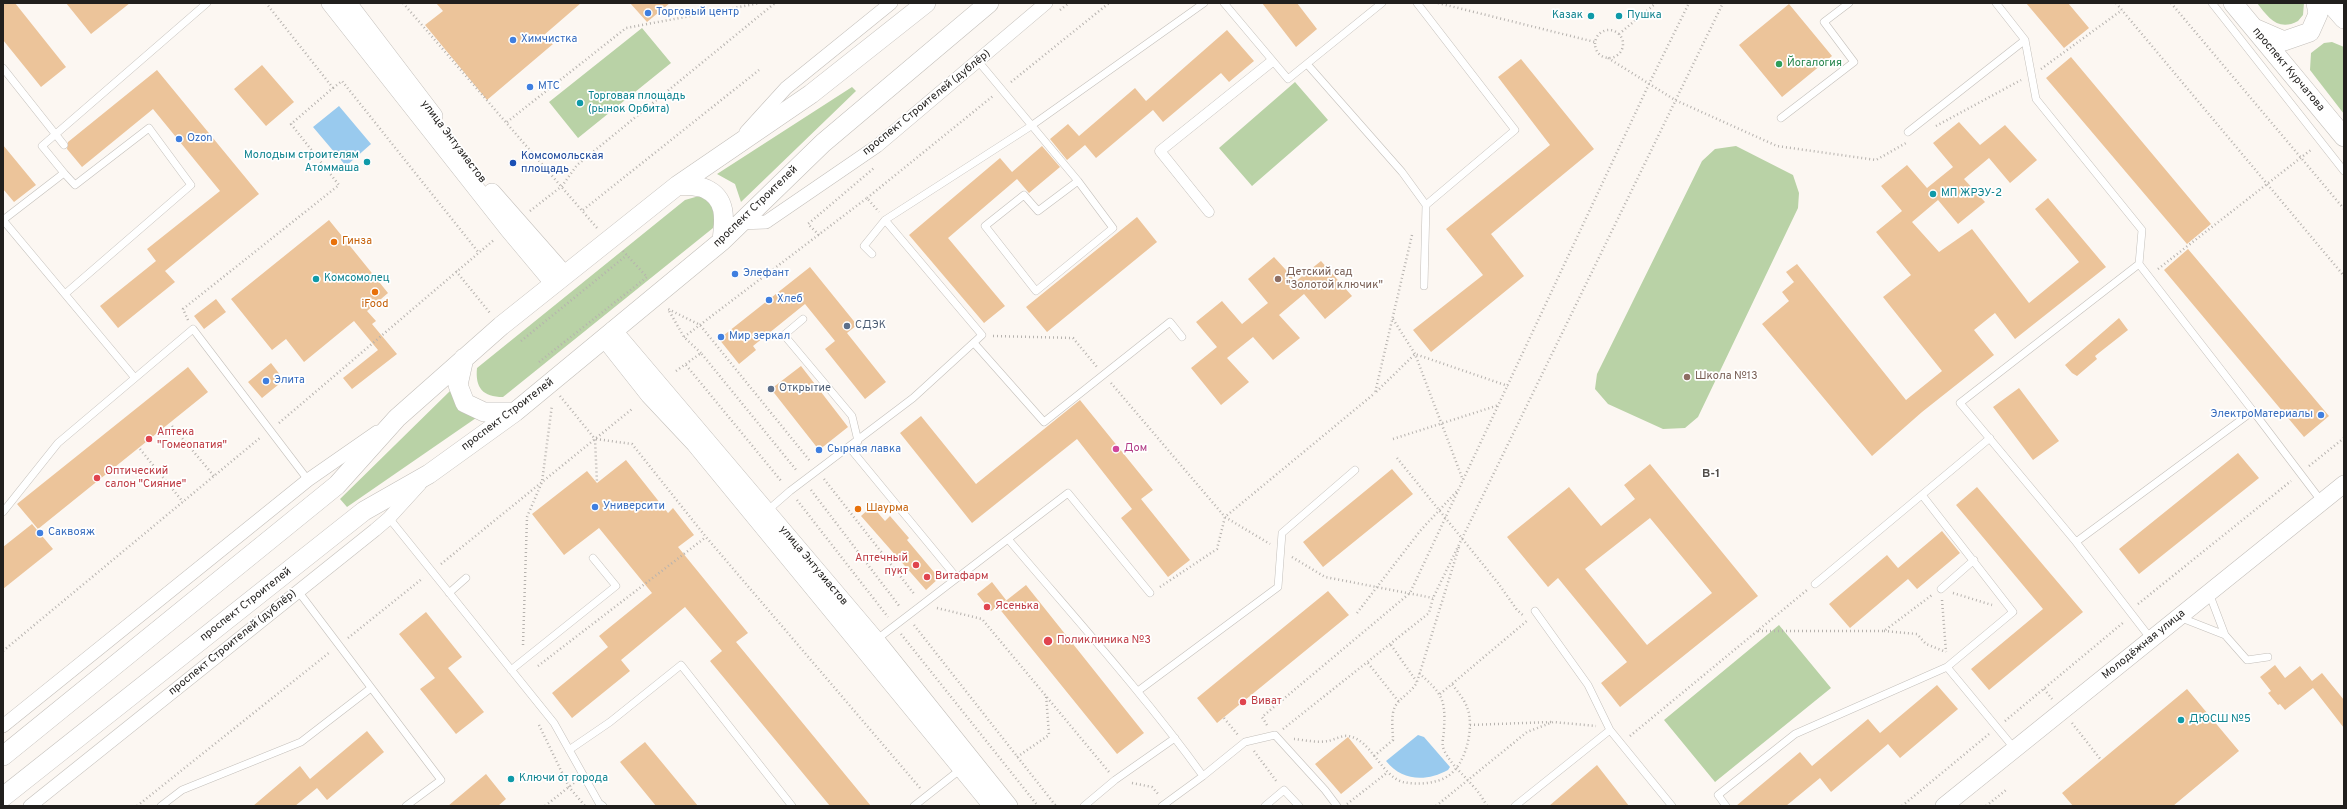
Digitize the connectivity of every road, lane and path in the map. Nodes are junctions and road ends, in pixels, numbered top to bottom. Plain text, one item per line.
1 (207, 3) edge
2 (266, 3) edge
3 (330, 3) edge
4 (348, 3) edge
5 (403, 3) edge
6 (760, 3) edge
7 (775, 3) edge
8 (891, 3) edge
9 (926, 3) edge
10 (989, 3) edge
11 (1046, 3) edge
12 (1109, 3) edge
13 (1204, 3) edge
14 (1224, 3) edge
15 (1382, 3) edge
16 (1417, 3) edge
17 (1438, 3) edge
18 (1656, 3) edge
19 (1689, 3) edge
20 (1723, 3) edge
21 (1849, 3) edge
22 (1996, 3) edge
23 (2116, 3) edge
24 (2171, 3) edge
25 (2212, 3) edge
26 (2233, 3) edge
27 (2316, 3) edge
28 (2330, 3) edge
29 (2122, 10) junction
30 (2344, 19) edge
31 (2251, 27) junction
32 (1619, 34) junction
33 (2025, 40) junction
34 (1596, 42) junction
35 (1608, 58) junction
36 (978, 60) junction
37 (1272, 62) junction
38 (1307, 64) junction
39 (3, 68) edge
40 (759, 70) dead end
41 (2032, 74) junction
42 (1649, 84) junction
43 (333, 88) junction
44 (1002, 90) junction
45 (1675, 100) junction
46 (1781, 118) dead end
47 (507, 122) junction
48 (1031, 126) junction
49 (1930, 130) dead end
50 (1908, 132) dead end
51 (56, 134) junction
52 (2344, 137) edge
53 (1910, 141) dead end
54 (2321, 142) junction
55 (735, 144) junction
56 (64, 145) dead end
57 (2301, 158) junction
58 (2344, 171) edge
59 (64, 173) junction
60 (1078, 181) junction
61 (678, 185) junction
62 (2268, 185) junction
63 (562, 186) junction
64 (867, 198) junction
65 (1426, 205) junction
66 (2344, 209) edge
67 (583, 210) junction
68 (1209, 212) dead end
69 (526, 214) dead end
70 (886, 220) junction
71 (739, 223) junction
72 (1414, 227) dead end
73 (508, 229) junction
74 (722, 241) junction
75 (615, 245) junction
76 (478, 253) junction
77 (872, 254) dead end
78 (627, 255) junction
79 (2139, 264) junction
80 (456, 271) junction
81 (647, 276) junction
82 (2148, 276) junction
83 (2344, 276) edge
84 (560, 279) junction
85 (650, 280) dead end
86 (1424, 286) dead end
87 (65, 294) junction
88 (1392, 318) junction
89 (803, 319) dead end
90 (700, 325) junction
91 (501, 326) junction
92 (193, 329) junction
93 (609, 334) junction
94 (982, 335) junction
95 (1182, 336) dead end
96 (684, 337) junction
97 (521, 341) dead end
98 (974, 343) junction
99 (701, 353) junction
100 (1415, 354) junction
101 (464, 358) junction
102 (539, 362) dead end
103 (686, 365) junction
104 (1098, 368) dead end
105 (676, 371) dead end
106 (135, 378) junction
107 (1109, 380) dead end
108 (552, 386) junction
109 (1508, 386) junction
110 (1375, 393) junction
111 (1498, 405) junction
112 (632, 409) dead end
113 (2253, 411) junction
114 (515, 412) junction
115 (397, 418) junction
116 (1441, 423) junction
117 (172, 426) dead end
118 (270, 430) junction
119 (1990, 438) junction
120 (2344, 438) edge
121 (596, 439) junction
122 (1393, 439) dead end
123 (858, 441) junction
124 (849, 447) junction
125 (140, 450) dead end
126 (1397, 458) dead end
127 (1355, 470) dead end
128 (818, 471) junction
129 (2300, 473) junction
130 (429, 474) junction
131 (214, 476) junction
132 (308, 480) junction
133 (805, 481) junction
134 (1463, 481) junction
135 (542, 482) junction
136 (597, 483) dead end
137 (2344, 484) edge
138 (1460, 488) junction
139 (790, 491) junction
140 (1922, 494) junction
141 (183, 502) junction
142 (2322, 502) junction
143 (1439, 510) junction
144 (767, 511) junction
145 (3, 512) edge
146 (1226, 517) junction
147 (389, 518) junction
148 (1446, 518) junction
149 (706, 537) junction
150 (1462, 538) junction
151 (1008, 539) junction
152 (2076, 542) junction
153 (1282, 551) junction
154 (593, 558) dead end
155 (1974, 560) junction
156 (432, 571) junction
157 (466, 578) dead end
158 (957, 578) junction
159 (1815, 584) joint
160 (1377, 587) junction
161 (1941, 589) junction
162 (298, 591) junction
163 (449, 592) junction
164 (1150, 593) joint
165 (1410, 593) junction
166 (2209, 593) junction
167 (1434, 598) junction
168 (923, 605) junction
169 (1535, 610) dead end
170 (2012, 612) junction
171 (1357, 613) dead end
172 (2131, 613) junction
173 (907, 617) junction
174 (2179, 617) junction
175 (1529, 620) junction
176 (1532, 623) dead end
177 (894, 626) junction
178 (1758, 631) junction
179 (1884, 631) junction
180 (2226, 635) junction
181 (2151, 639) junction
182 (876, 640) junction
183 (339, 645) junction
184 (1391, 645) junction
185 (3, 651) edge
186 (1946, 652) junction
187 (2268, 657) dead end
188 (1368, 663) junction
189 (1947, 667) junction
190 (511, 670) junction
191 (1419, 673) junction
192 (519, 680) junction
193 (1417, 682) junction
194 (1452, 684) junction
195 (371, 688) junction
196 (1138, 691) junction
197 (1046, 694) junction
198 (1440, 694) junction
199 (1399, 702) junction
200 (1554, 722) junction
201 (3, 726) edge
202 (1470, 726) junction
203 (1997, 728) junction
204 (1610, 730) junction
205 (1275, 735) junction
206 (1629, 737) dead end
207 (1175, 738) junction
208 (2014, 748) junction
209 (569, 750) junction
210 (3, 756) edge
211 (1248, 756) dead end
212 (1374, 756) junction
213 (1017, 757) junction
214 (1259, 761) dead end
215 (962, 769) junction
216 (1455, 769) junction
217 (1388, 772) junction
218 (583, 776) junction
219 (1203, 776) junction
220 (1274, 778) dead end
221 (1115, 780) junction
222 (1468, 780) junction
223 (569, 787) junction
224 (2006, 790) dead end
225 (927, 796) junction
226 (3, 797) edge
227 (1164, 804) edge
228 (1520, 805) edge
229 (30, 806) edge
230 (137, 806) edge
231 (162, 806) edge
232 (406, 806) edge
233 (545, 806) edge
234 (585, 806) edge
235 (602, 806) edge
236 (792, 806) edge
237 (914, 806) edge
238 (992, 806) edge
239 (1009, 806) edge
240 (1038, 806) edge
241 (1056, 806) edge
242 (1084, 806) edge
243 (1265, 806) edge
244 (1299, 806) edge
245 (1337, 806) edge
246 (1344, 806) edge
247 (1436, 806) edge
248 (1487, 806) edge
249 (1672, 806) edge
250 (1726, 806) edge
251 (1902, 806) edge
252 (1944, 806) edge
253 (1986, 806) edge

1 - 51 lane
2 - 43 path
3 - 73 street
4 - 84 street, улица Энтузиастов
5 - 47 path
6 - 47 path
7 - 63 path
8 - 55 street
9 - 55 main road
10 - 71 main road, проспект Строителей
11 - 36 street, проспект Строителей (дублёр)
12 - 44 path
13 - 48 lane
14 - 37 lane
15 - 38 lane
16 - 65 lane
17 - 34 path
18 - 32 path
19 - 42 path
20 - 45 path
21 - 46 lane
22 - 33 lane
23 - 29 path
24 - 57 path
25 - 54 lane
26 - 31 main road, проспект Курчатова
27 - 31 main road
28 - 30 main road
29 - 41 path
29 - 62 path
31 - 52 main road, проспект Курчатова
32 - 34 path
32 - 35 path
33 - 41 lane
33 - 50 lane
34 - 35 path
35 - 42 path
36 - 44 lane
36 - 71 street, проспект Строителей (дублёр)
37 - 38 lane
37 - 68 street
38 - 65 lane
39 - 51 lane
40 - 67 path
41 - 49 path
41 - 79 lane
42 - 45 path
42 - 109 path
43 - 76 path
43 - 92 path
44 - 48 lane
44 - 64 path
45 - 53 path
45 - 150 path
47 - 63 path
48 - 60 lane
48 - 70 lane
51 - 56 lane
51 - 59 lane
54 - 57 path
54 - 58 lane
55 - 61 main road
57 - 62 path
57 - 66 path
59 - 87 lane
59 - 87 lane
60 - 60 lane
61 - 74 main road
61 - 75 main road
62 - 82 path
62 - 83 path
63 - 67 path
63 - 69 path
64 - 70 path
64 - 90 path
65 - 86 lane
67 - 75 path
70 - 77 lane
70 - 94 lane
71 - 74 main road, проспект Строителей
72 - 88 path
73 - 76 path
73 - 84 street
74 - 93 main road, проспект Строителей
75 - 78 path
75 - 84 main road
76 - 80 path
78 - 81 path
78 - 97 path
79 - 82 lane
79 - 119 lane
80 - 91 path
80 - 118 path
81 - 85 path
81 - 102 path
82 - 113 lane
84 - 91 main road
87 - 106 lane
88 - 100 path
88 - 110 path
89 - 123 lane
90 - 96 path
90 - 96 path
90 - 128 path
91 - 101 main road
92 - 106 lane
92 - 118 lane
93 - 108 main road, проспект Строителей
93 - 144 street, улица Энтузиастов
93 - 215 street
94 - 98 lane
94 - 104 path
95 - 98 lane
96 - 99 path
98 - 123 lane
99 - 103 path
99 - 133 path
100 - 109 path
100 - 110 path
100 - 116 path
101 - 114 main road
101 - 115 main road
103 - 105 path
103 - 139 path
106 - 145 lane
107 - 146 path
108 - 114 main road, проспект Строителей
108 - 121 path
108 - 135 path
109 - 111 path
110 - 146 path
111 - 116 path
111 - 134 path
112 - 121 path
113 - 129 lane
113 - 152 lane
114 - 130 main road, проспект Строителей
115 - 132 street
115 - 210 main road
116 - 122 path
116 - 134 path
117 - 131 path
118 - 131 path
118 - 132 lane
119 - 140 lane
119 - 152 lane
120 - 129 path
121 - 135 path
121 - 136 path
121 - 149 path
123 - 124 lane
124 - 128 lane
124 - 158 lane
125 - 141 path
126 - 143 path
127 - 153 lane
128 - 133 lane
128 - 168 path
129 - 142 lane
129 - 172 path
130 - 147 street, проспект Строителей (дублёр)
130 - 226 main road, проспект Строителей
131 - 141 path
132 - 201 street
133 - 139 lane
133 - 173 path
134 - 138 path
135 - 156 path
137 - 142 street, Молодёжная улица
138 - 143 path
138 - 148 path
139 - 144 lane
139 - 177 path
140 - 155 lane
140 - 159 lane
141 - 185 path
142 - 166 street, Молодёжная улица
143 - 148 path
143 - 160 path
144 - 182 street, улица Энтузиастов
146 - 153 path
146 - 164 path
147 - 156 lane
147 - 162 street, проспект Строителей (дублёр)
148 - 150 path
148 - 165 path
149 - 192 path
149 - 225 path
150 - 167 path
150 - 175 path
150 - 191 path
151 - 158 lane
151 - 164 lane
151 - 196 lane
152 - 172 lane
153 - 160 path
153 - 196 lane
154 - 190 lane
155 - 161 lane
155 - 170 lane
156 - 163 lane
156 - 183 path
157 - 163 lane
158 - 168 lane
159 - 178 path
160 - 165 path
160 - 171 path
161 - 170 path
161 - 179 path
161 - 186 path
162 - 183 lane
162 - 229 street, проспект Строителей (дублёр)
163 - 190 lane
165 - 167 path
165 - 205 path
166 - 174 street, Молодёжная улица
166 - 180 lane
167 - 184 path
168 - 173 lane
168 - 197 path
169 - 204 lane
170 - 189 lane
172 - 181 lane
172 - 203 path
173 - 177 lane
173 - 213 path
174 - 180 lane
174 - 181 street, Молодёжная улица
175 - 176 path
175 - 194 path
177 - 182 lane
177 - 240 path
178 - 179 path
178 - 206 path
179 - 186 path
180 - 187 lane
181 - 208 street, Молодёжная улица
182 - 239 street, улица Энтузиастов
183 - 195 lane
183 - 230 path
184 - 188 path
184 - 193 path
186 - 189 path
188 - 199 path
188 - 205 path
189 - 203 lane
189 - 250 lane
190 - 192 lane
191 - 193 path
191 - 198 path
192 - 209 lane
193 - 199 path
194 - 198 path
194 - 202 path
195 - 231 lane
195 - 232 lane
196 - 207 lane
197 - 213 path
197 - 221 path
198 - 216 path
199 - 212 path
200 - 202 path
200 - 204 path
200 - 222 path
202 - 216 path
203 - 208 lane
203 - 251 path
204 - 228 lane
204 - 249 lane
205 - 211 path
205 - 212 path
205 - 219 lane
205 - 245 lane
207 - 219 lane
207 - 221 lane
208 - 252 street, Молодёжная улица
209 - 218 lane
209 - 236 lane
212 - 217 path
213 - 241 path
214 - 220 path
215 - 225 lane
215 - 238 street
216 - 217 path
216 - 222 path
217 - 246 path
218 - 223 path
218 - 235 lane
219 - 227 lane
221 - 227 path
221 - 242 lane
222 - 247 path
222 - 248 path
223 - 233 path
223 - 234 path
224 - 253 path
225 - 237 lane
243 - 244 lane

